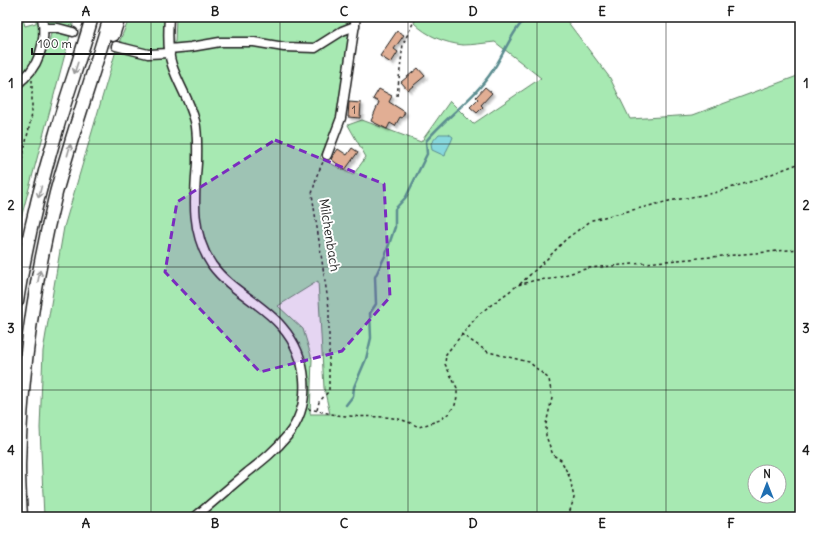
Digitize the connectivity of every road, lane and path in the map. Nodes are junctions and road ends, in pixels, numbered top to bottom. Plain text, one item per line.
1 (42, 17) edge
2 (92, 17) edge
3 (110, 17) edge
4 (119, 17) edge
5 (169, 17) edge
6 (356, 17) edge
7 (416, 17) edge
8 (355, 26) junction
9 (44, 28) junction
10 (73, 32) tunnel mouth
11 (116, 46) tunnel mouth
12 (170, 51) junction
13 (96, 63) junction
14 (29, 73) junction
15 (17, 84) edge
16 (397, 96) dead end
17 (327, 155) joint
18 (800, 163) edge
19 (17, 183) edge
20 (800, 249) edge
21 (518, 285) junction
22 (17, 301) edge
23 (461, 334) junction
24 (21, 517) edge
25 (195, 517) edge
26 (568, 517) edge

1 - 9 street
2 -> 22 highway
3 - 13 highway
4 - 13 highway
5 - 12 street
6 - 8 street
7 - 16 path
8 - 12 street
8 - 17 street
9 - 10 street
9 - 14 street
11 - 12 street
12 - 25 street
24 -> 13 highway
14 - 15 street
14 - 19 path
17 - 23 path, Milchenbach
18 - 21 path
20 - 21 path
21 - 23 path
23 - 26 path

